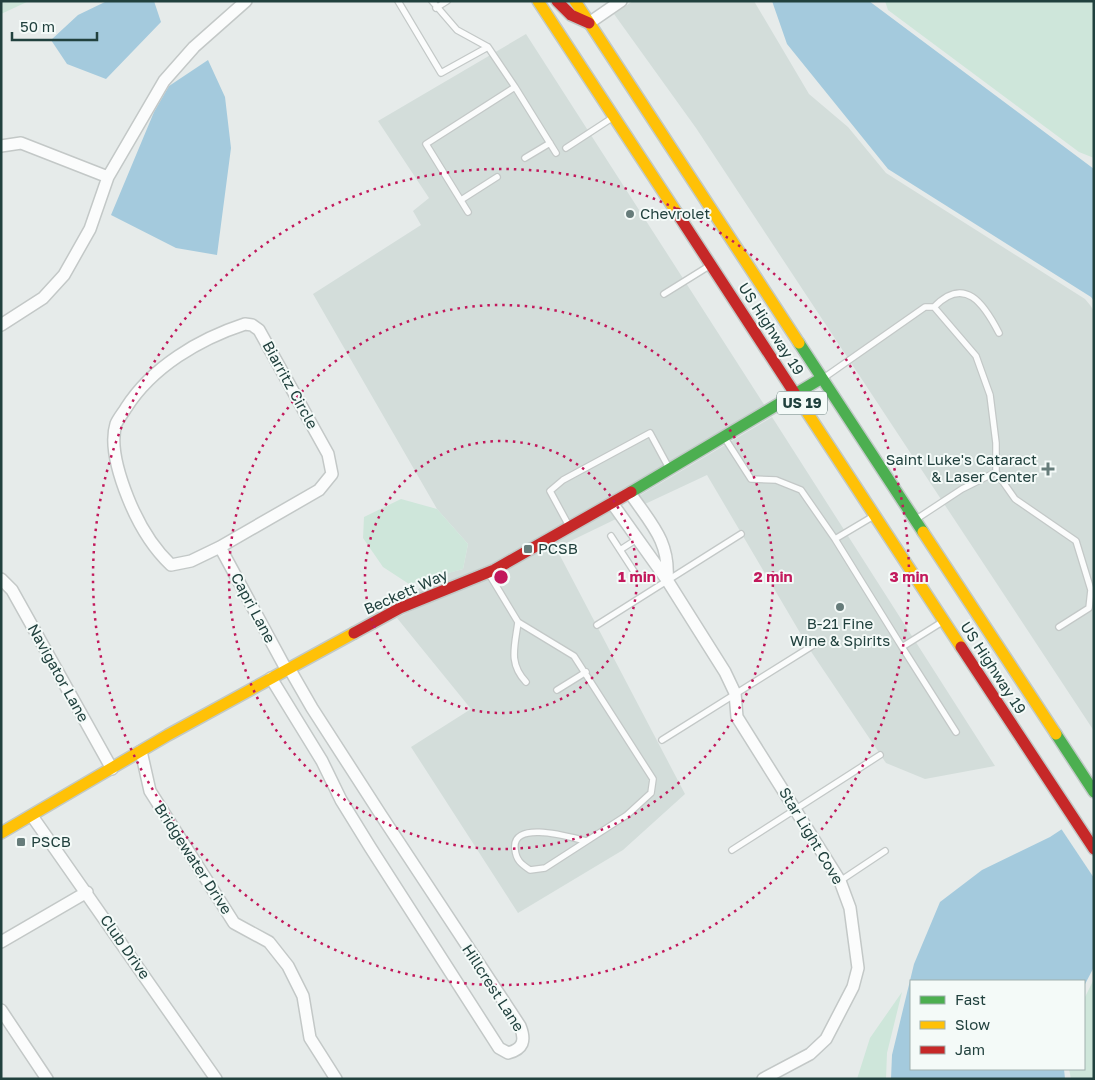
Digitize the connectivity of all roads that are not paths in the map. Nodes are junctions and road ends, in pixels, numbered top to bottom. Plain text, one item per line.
1 (246, 1) edge
2 (432, 1) edge
3 (447, 1) edge
4 (538, 1) edge
5 (557, 1) edge
6 (575, 1) edge
7 (621, 1) edge
8 (400, 2) edge
9 (436, 8) junction
10 (589, 23) junction
11 (488, 47) junction
12 (515, 87) junction
13 (613, 117) junction
14 (550, 142) junction
15 (1, 146) edge
16 (566, 148) dead end
17 (556, 154) dead end
18 (525, 158) dead end
19 (497, 177) dead end
20 (108, 178) junction
21 (461, 200) junction
22 (468, 212) dead end
23 (710, 265) junction
24 (664, 294) dead end
25 (934, 308) junction
26 (1, 325) edge
27 (999, 333) dead end
28 (822, 378) junction
29 (796, 395) junction
30 (725, 438) junction
31 (670, 470) junction
32 (996, 472) junction
33 (630, 493) junction
34 (612, 503) junction
35 (875, 515) junction
36 (915, 520) junction
37 (570, 527) junction
38 (741, 534) dead end
39 (611, 536) dead end
40 (637, 539) junction
41 (835, 539) junction
42 (220, 547) junction
43 (620, 550) junction
44 (488, 572) junction
45 (635, 573) dead end
46 (1, 579) edge
47 (667, 580) junction
48 (944, 621) junction
49 (518, 622) junction
50 (597, 625) dead end
51 (1060, 626) dead end
52 (812, 646) dead end
53 (902, 648) junction
54 (288, 668) junction
55 (586, 672) junction
56 (271, 678) junction
57 (526, 682) dead end
58 (557, 690) dead end
59 (735, 693) junction
60 (956, 732) dead end
61 (662, 740) dead end
62 (141, 751) junction
63 (880, 755) dead end
64 (112, 769) junction
65 (1093, 791) edge
66 (795, 809) junction
67 (32, 816) junction
68 (1, 833) edge
69 (586, 841) junction
70 (1094, 849) edge
71 (732, 850) dead end
72 (885, 851) dead end
73 (840, 881) junction
74 (87, 892) junction
75 (1, 942) edge
76 (1, 1010) edge
77 (47, 1079) edge
78 (216, 1079) edge
79 (336, 1079) edge
80 (763, 1079) edge

1 - 20 street
2 - 9 lane
3 - 9 lane
4 - 13 main road, US Highway 19 / US 19
5 - 10 main road
6 - 10 main road, US Highway 19 / US 19
7 - 10 street
8 - 11 lane
9 - 11 lane
10 - 28 main road, US Highway 19 / US 19
11 - 12 lane
12 - 14 lane
12 - 21 lane
13 - 16 lane
13 - 23 main road, US Highway 19 / US 19
14 - 17 lane
14 - 18 lane
15 - 20 street
19 - 21 lane
20 - 26 street
21 - 22 lane
23 - 24 lane
23 - 29 main road, US Highway 19 / US 19
25 - 27 lane
25 - 28 lane
25 - 32 lane
28 - 29 main road, Beckett Way
28 - 36 main road, US Highway 19 / US 19
29 - 30 main road, Beckett Way
29 - 35 main road, US Highway 19 / US 19
30 - 31 main road, Beckett Way
30 - 41 lane
31 - 33 main road, Beckett Way
31 - 37 lane
32 - 36 lane
32 - 51 lane
33 - 34 main road, Beckett Way
33 - 47 street
34 - 37 main road, Beckett Way
34 - 40 street, Star Light Cove
35 - 41 lane
35 - 48 main road, US Highway 19 / US 19
36 - 65 main road, US Highway 19 / US 19
37 - 44 main road, Beckett Way
38 - 47 lane
39 - 43 lane
40 - 43 lane
40 - 47 street, Star Light Cove
41 - 53 lane
42 - 42 street, Biarritz Circle
42 - 54 street, Capri Lane
43 - 45 lane
44 - 49 lane
44 - 54 main road, Beckett Way
46 - 64 street, Navigator Lane
47 - 50 lane
47 - 59 street, Star Light Cove
48 - 53 lane
48 - 70 main road, US Highway 19 / US 19
49 - 55 lane
49 - 57 lane
52 - 59 lane
53 - 60 lane
54 - 56 main road, Beckett Way
54 - 56 street, Hillcrest Lane
55 - 58 lane
55 - 69 lane
56 - 62 main road, Beckett Way
59 - 61 lane
59 - 66 street, Star Light Cove
62 - 64 main road, Beckett Way
62 - 79 street, Bridgewater Drive
63 - 66 lane
64 - 67 main road, Beckett Way
66 - 71 lane
66 - 73 street, Star Light Cove
67 - 68 main road, Beckett Way
67 - 74 street, Club Drive
69 - 69 lane
72 - 73 lane
73 - 80 street, Star Light Cove
74 - 75 street
74 - 78 street, Club Drive
76 - 77 street

